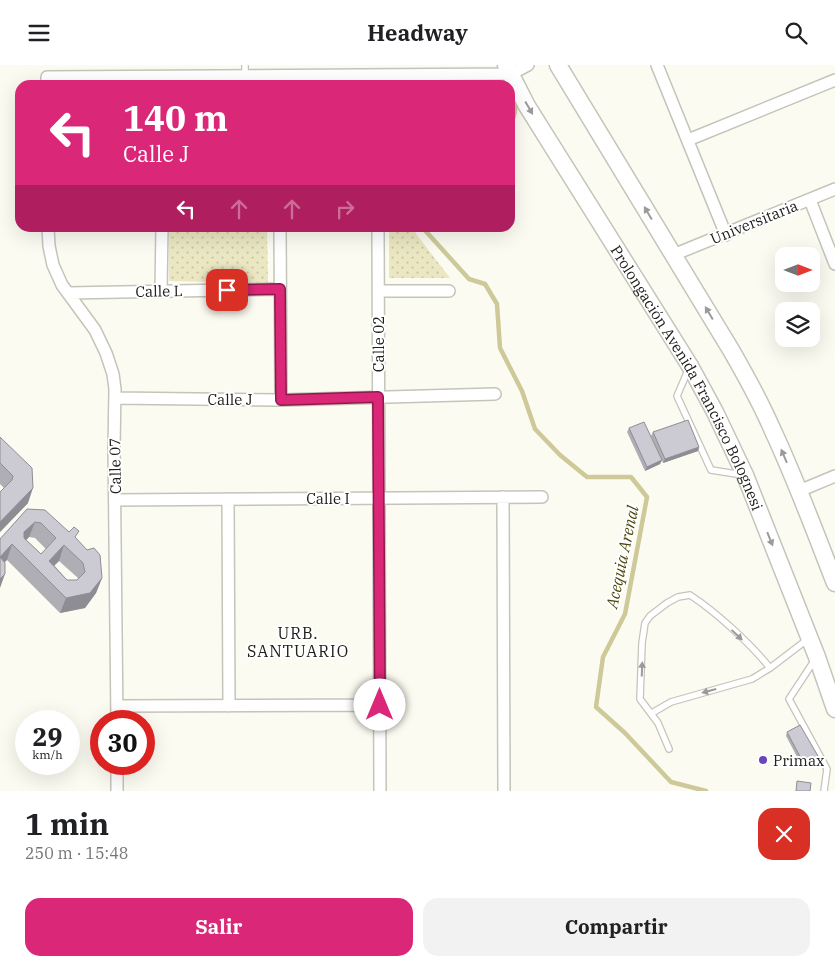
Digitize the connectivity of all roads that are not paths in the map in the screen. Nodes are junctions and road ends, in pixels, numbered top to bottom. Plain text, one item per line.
1 (528, 65) edge
2 (558, 65) edge
3 (658, 65) edge
4 (508, 69) edge
5 (245, 70) edge
6 (65, 80) edge
7 (280, 80) edge
8 (378, 80) edge
9 (835, 80) edge
10 (515, 83) edge
11 (688, 140) junction
12 (835, 189) edge
13 (810, 200) junction
14 (48, 232) edge
15 (162, 232) edge
16 (280, 232) edge
17 (378, 232) edge
18 (726, 235) junction
19 (673, 255) junction
20 (835, 264) edge
21 (280, 289) junction
22 (161, 291) junction
23 (378, 291) junction
24 (449, 291) dead end
25 (68, 293) junction
26 (690, 366) junction
27 (495, 394) dead end
28 (378, 397) junction
29 (115, 398) junction
30 (281, 400) junction
31 (745, 475) junction
32 (835, 476) edge
33 (799, 491) junction
34 (503, 497) junction
35 (542, 497) dead end
36 (379, 498) junction
37 (228, 499) junction
38 (115, 500) junction
39 (835, 583) edge
40 (810, 638) junction
41 (817, 657) junction
42 (770, 668) junction
43 (229, 705) junction
44 (380, 705) junction
45 (117, 706) junction
46 (835, 709) edge
47 (117, 710) edge
48 (652, 713) junction
49 (669, 749) dead end
50 (835, 765) edge
51 (827, 769) junction
52 (117, 775) edge
53 (117, 791) edge
54 (380, 791) edge
55 (504, 791) edge
56 (824, 791) edge

1 - 4 street
19 -> 2 main road
3 - 11 street
4 - 8 street
5 - 6 street
5 - 7 street
7 - 8 street
9 - 11 street
10 -> 26 main road, Prolongación Avenida Francisco Bolognesi
11 - 18 street
12 - 13 street, Universitaria
13 - 18 street, Universitaria
13 - 20 street
14 - 25 street, Calle 07
15 - 22 street
16 - 21 street
17 - 23 street, Calle 02
18 - 19 street, Universitaria
33 -> 19 main road
21 - 22 street, Calle L
21 - 30 street
22 - 25 street, Calle L
23 - 24 street
23 - 28 street, Calle 02
25 - 29 street, Calle 07
26 - 31 main road, Prolongación Avenida Francisco Bolognesi
26 - 31 lane
27 - 28 street, Calle J
28 - 30 street, Calle J
28 - 36 street, Calle 02
29 - 30 street, Calle J
29 - 38 street, Calle 07
31 -> 40 main road, Prolongación Avenida Francisco Bolognesi
32 - 33 street
33 - 39 main road
34 - 35 street, Calle I
34 - 36 street, Calle I
34 - 55 street
36 - 37 street, Calle I
36 - 44 street, Calle 02
37 - 38 street, Calle I
37 - 43 street
38 - 45 street, Calle 07
40 - 41 main road, Prolongación Avenida Francisco Bolognesi
40 - 42 lane
41 - 46 main road, Prolongación Avenida Francisco Bolognesi
41 - 51 lane
42 -> 48 lane
48 -> 42 lane
43 - 44 street
43 - 45 street
44 - 54 street, Calle 02
45 - 47 street, Calle 07
48 - 49 lane
50 - 51 lane
51 - 56 lane
52 - 53 street

